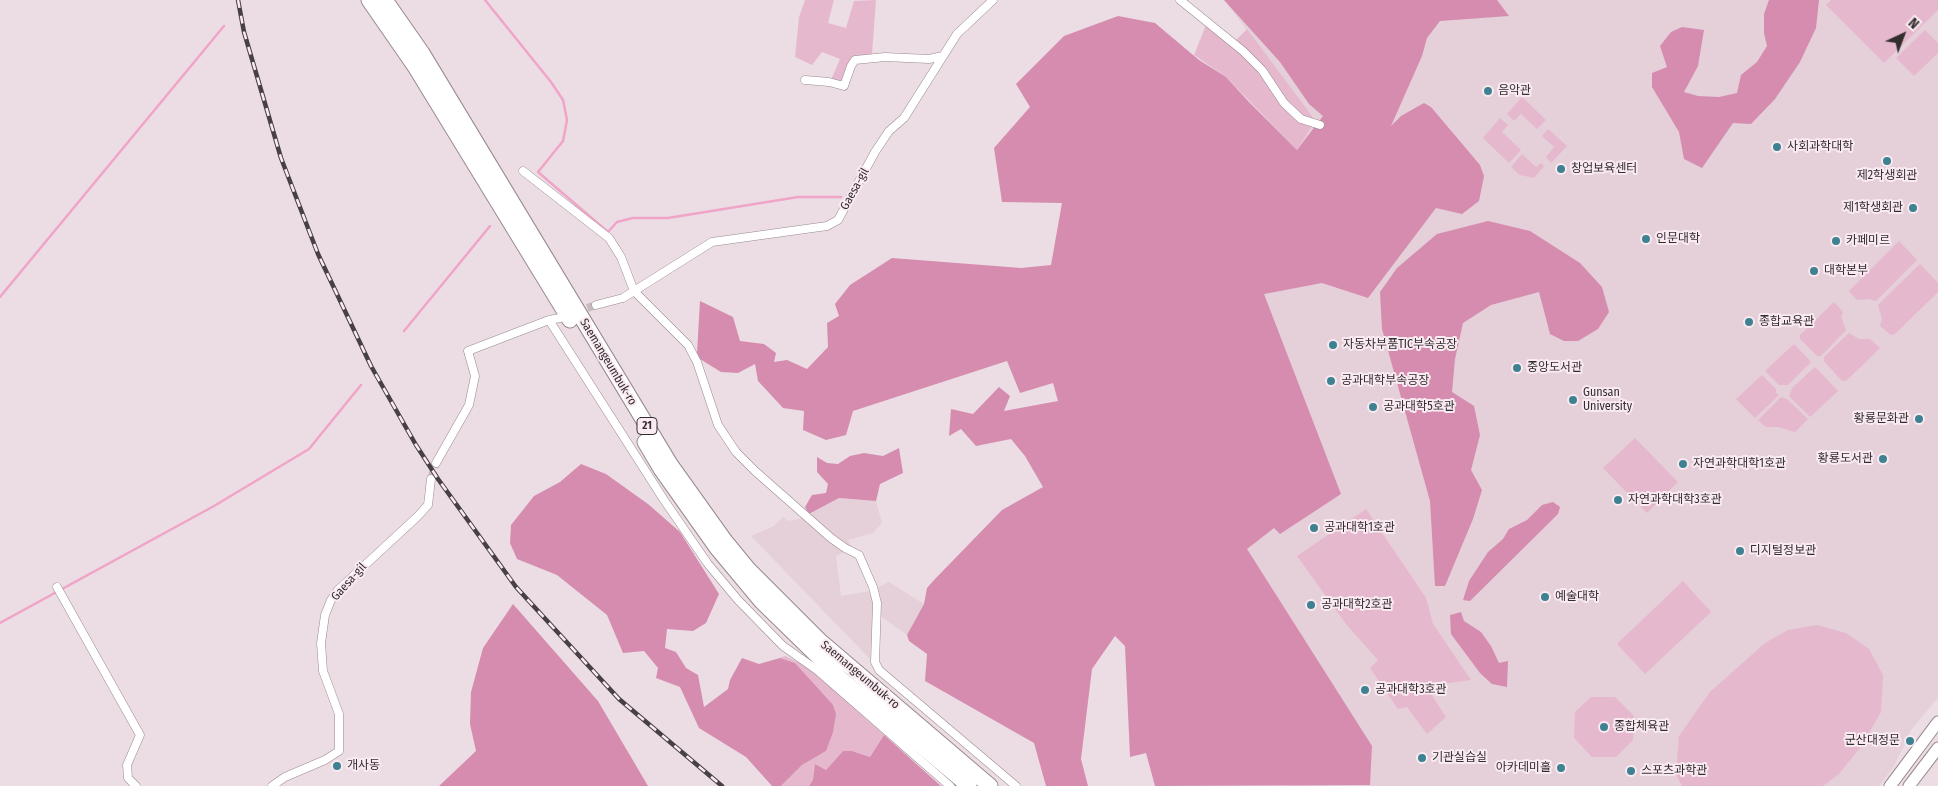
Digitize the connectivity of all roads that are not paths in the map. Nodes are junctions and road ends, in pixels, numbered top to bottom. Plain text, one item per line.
1 (369, 0) edge
2 (385, 0) edge
3 (993, 0) edge
4 (1180, 0) edge
5 (943, 56) junction
6 (805, 80) dead end
7 (1320, 125) dead end
8 (523, 171) dead end
9 (634, 291) junction
10 (596, 305) tunnel mouth
11 (560, 318) dead end
12 (549, 320) junction
13 (436, 463) tunnel mouth
14 (431, 479) tunnel mouth
15 (59, 590) dead end
16 (1938, 722) edge
17 (1938, 748) edge
18 (136, 786) edge
19 (272, 786) edge
20 (950, 786) edge
21 (968, 786) edge
22 (990, 786) edge
23 (1016, 786) edge
24 (1890, 786) edge
25 (1909, 786) edge

1 - 21 highway, Saemangeumbuk-ro / 21
2 - 22 highway, Saemangeumbuk-ro / 21
3 - 5 street, Gaesa-gil
4 - 7 street
5 - 6 street
5 - 9 street, Gaesa-gil
8 - 9 street
9 - 10 street, Gaesa-gil
9 - 23 street
11 - 12 street
12 - 13 street
12 - 20 street
14 - 19 street, Gaesa-gil
15 - 18 street
16 - 24 street
17 - 25 street

